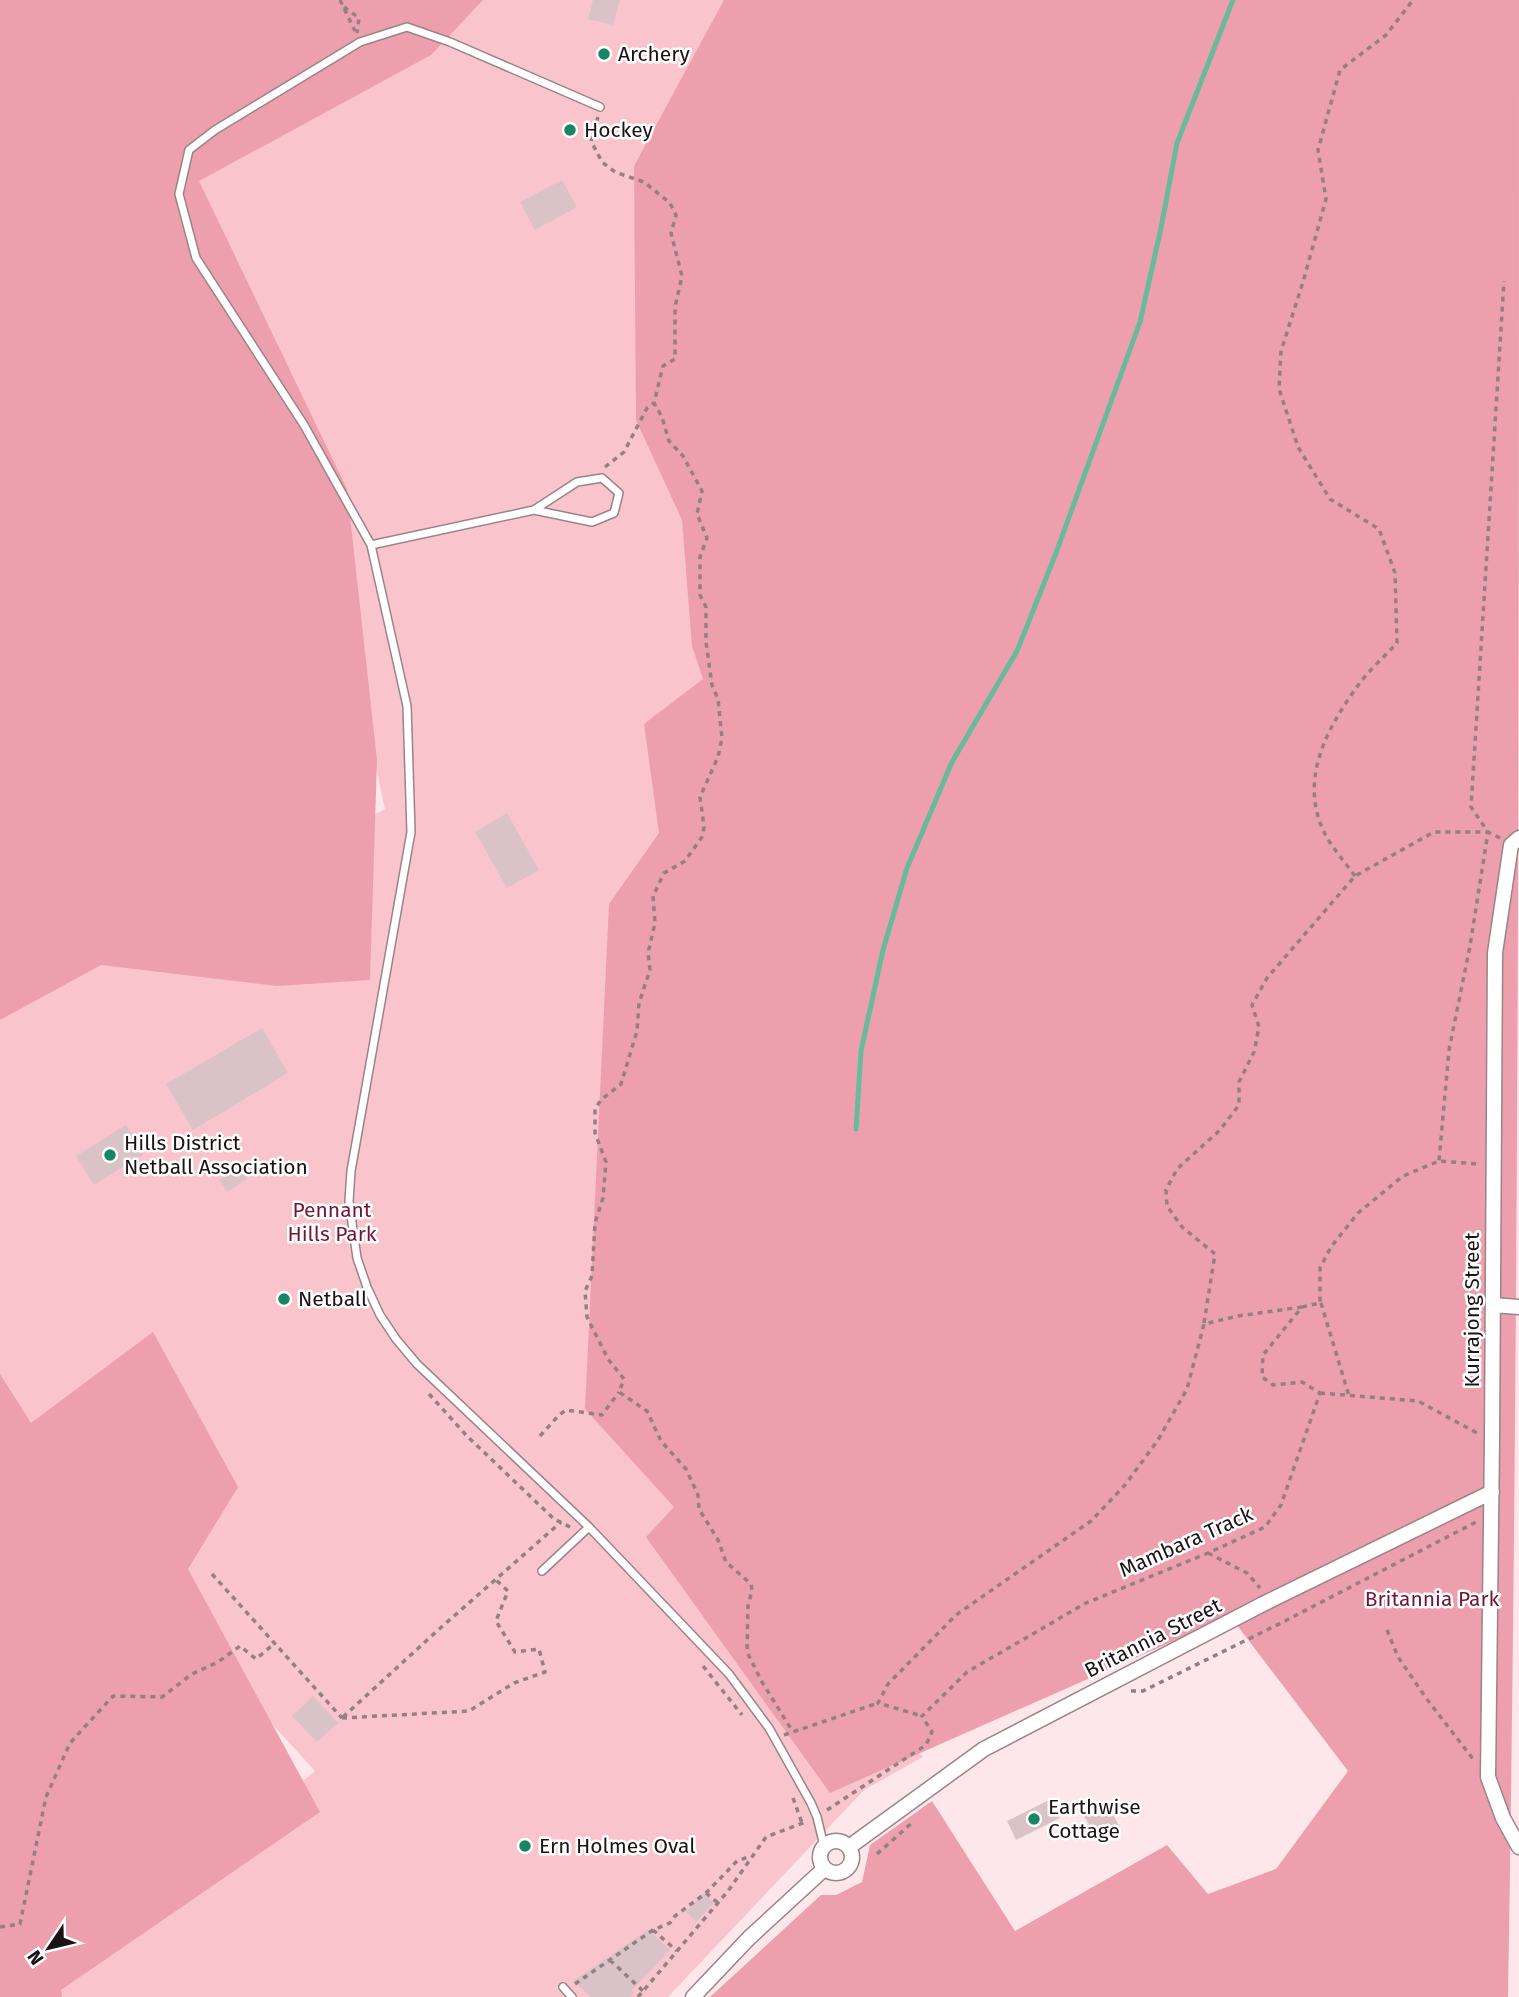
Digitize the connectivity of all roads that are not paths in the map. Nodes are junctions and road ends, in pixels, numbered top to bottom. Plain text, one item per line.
1 (600, 107) road end
2 (534, 510) junction
3 (371, 545) junction
4 (1515, 842) edge
5 (1493, 1305) junction
6 (1519, 1307) edge
7 (1492, 1492) junction
8 (589, 1527) junction
9 (542, 1571) dead end
10 (824, 1846) junction
11 (849, 1847) junction
12 (1519, 1847) edge
13 (824, 1869) junction
14 (564, 1989) road end
15 (572, 1997) edge
16 (694, 1997) edge

1 - 3 lane
2 - 2 lane
2 - 3 lane
3 - 8 lane
4 - 5 street, Kurrajong Street
5 - 6 street
5 - 7 street, Kurrajong Street
7 - 11 street, Britannia Street
7 - 12 street, Kurrajong Street
8 - 9 lane
8 - 10 lane
10 - 11 street
10 - 13 street
11 - 13 street
13 - 16 street
14 - 15 lane

